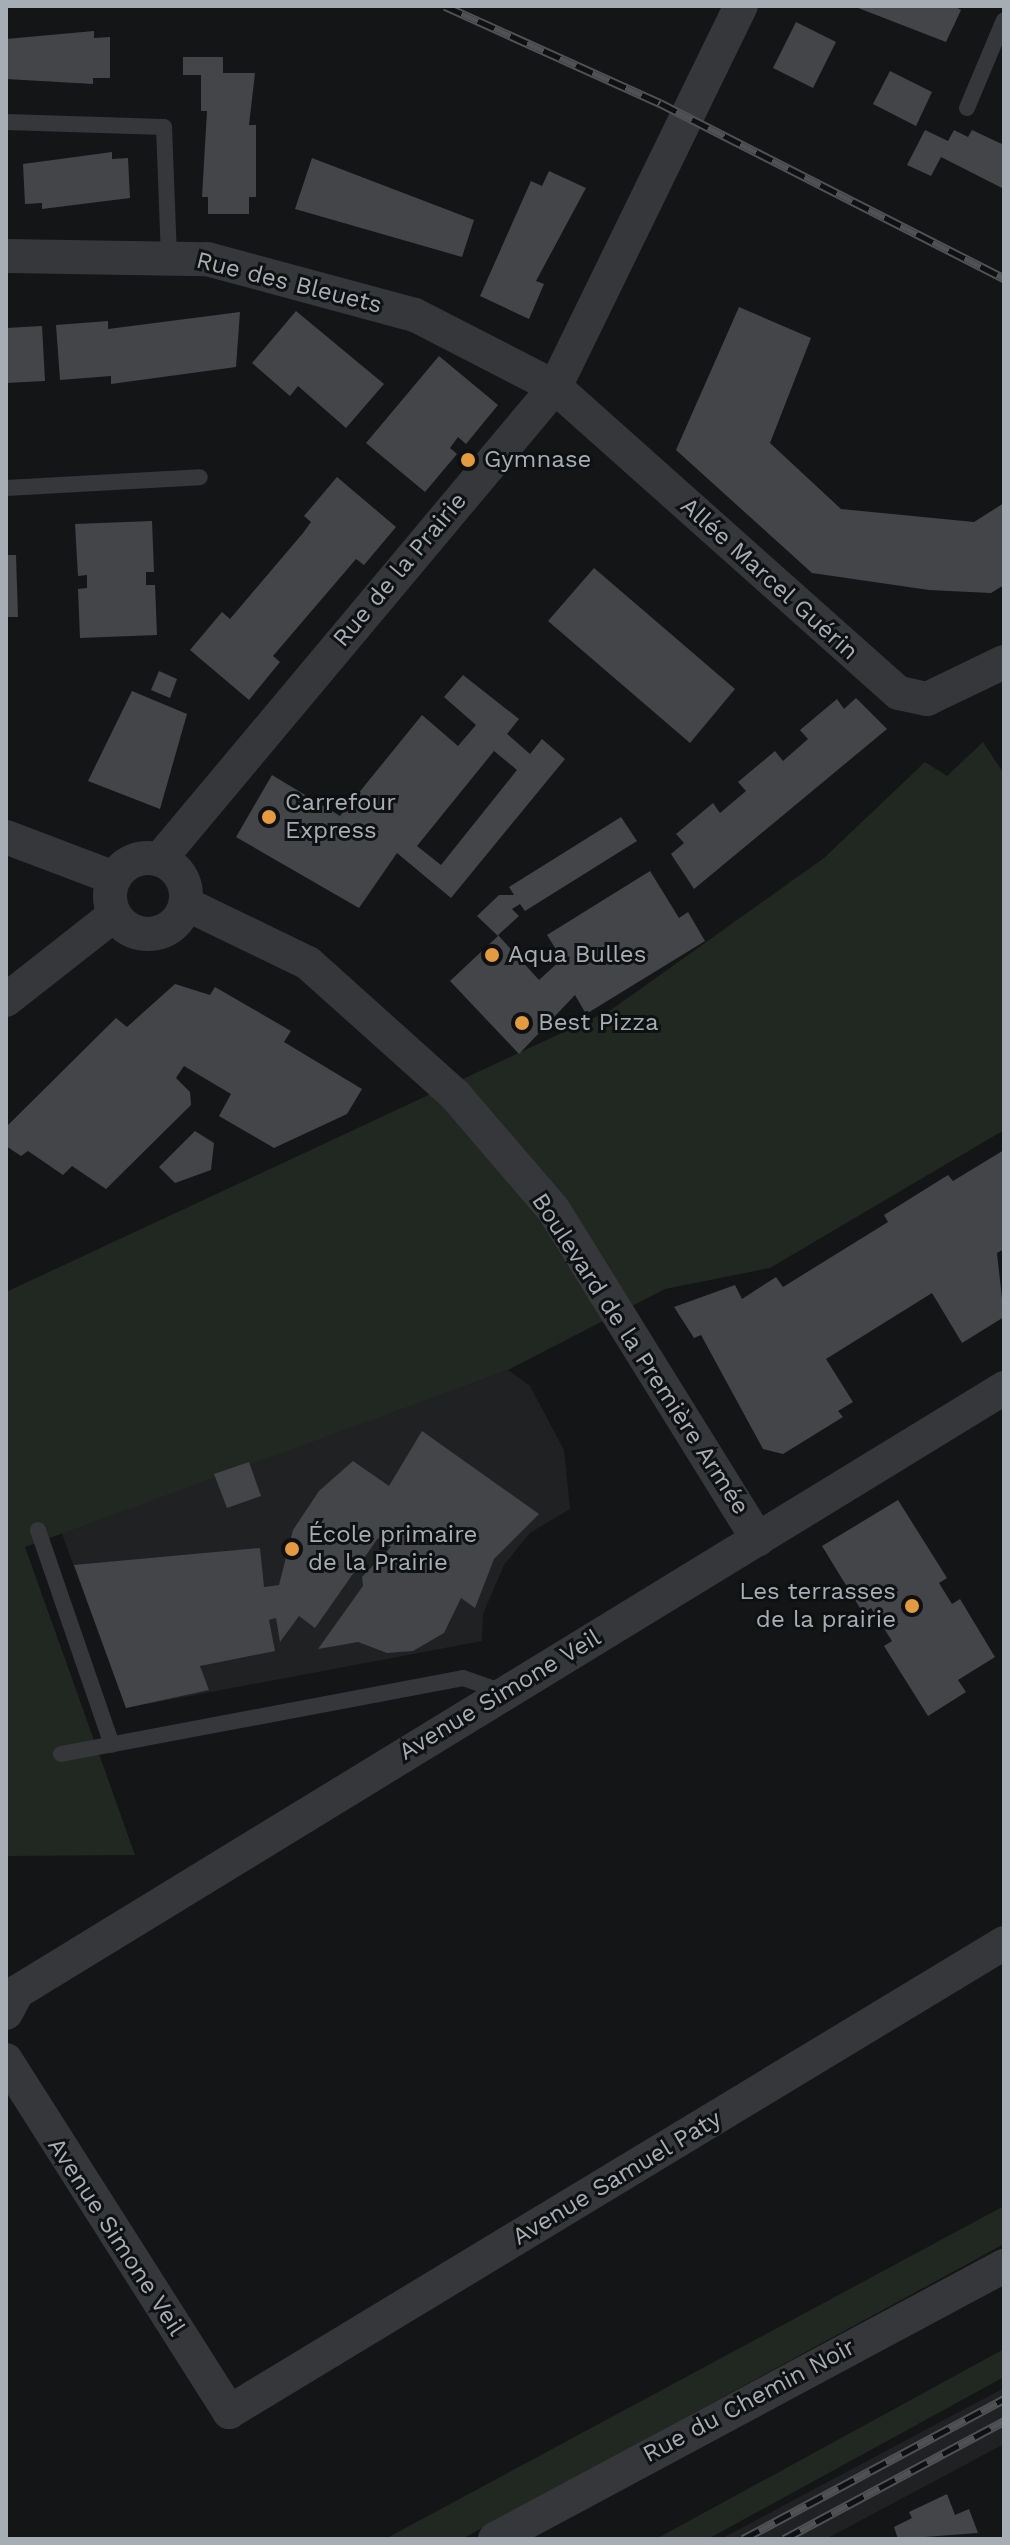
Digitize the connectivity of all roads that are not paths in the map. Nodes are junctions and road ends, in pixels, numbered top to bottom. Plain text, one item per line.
1 (741, 6) edge
2 (1004, 20) edge
3 (967, 108) dead end
4 (6, 122) edge
5 (169, 255) junction
6 (6, 256) edge
7 (555, 387) junction
8 (200, 477) dead end
9 (6, 488) edge
10 (1004, 662) edge
11 (6, 837) edge
12 (160, 859) junction
13 (114, 878) junction
14 (186, 904) junction
15 (114, 915) junction
16 (6, 1000) edge
17 (1004, 1388) edge
18 (38, 1530) dead end
19 (758, 1540) junction
20 (504, 1692) junction
21 (112, 1745) junction
22 (61, 1754) dead end
23 (1004, 1943) edge
24 (6, 2013) edge
25 (6, 2060) edge
26 (1004, 2266) edge
27 (229, 2412) joint
28 (495, 2539) edge

1 - 7 street, Rue de la Prairie
2 - 3 lane
4 - 5 lane
5 - 6 street, Rue des Bleuets
5 - 7 street, Rue des Bleuets
7 - 10 street, Allée Marcel Guérin
7 - 12 street, Rue de la Prairie
8 - 9 lane
11 - 13 street
12 - 13 street
12 - 14 street
13 - 15 street
14 - 15 street
14 - 19 street, Boulevard de la Première Armée
15 - 16 street
17 - 19 street, Avenue Simone Veil
18 - 21 lane
19 - 20 street, Avenue Simone Veil
20 - 21 lane
20 - 24 street, Avenue Simone Veil
21 - 22 lane
23 - 27 street, Avenue Samuel Paty
25 - 27 street, Avenue Simone Veil
26 - 28 street, Rue du Chemin Noir

